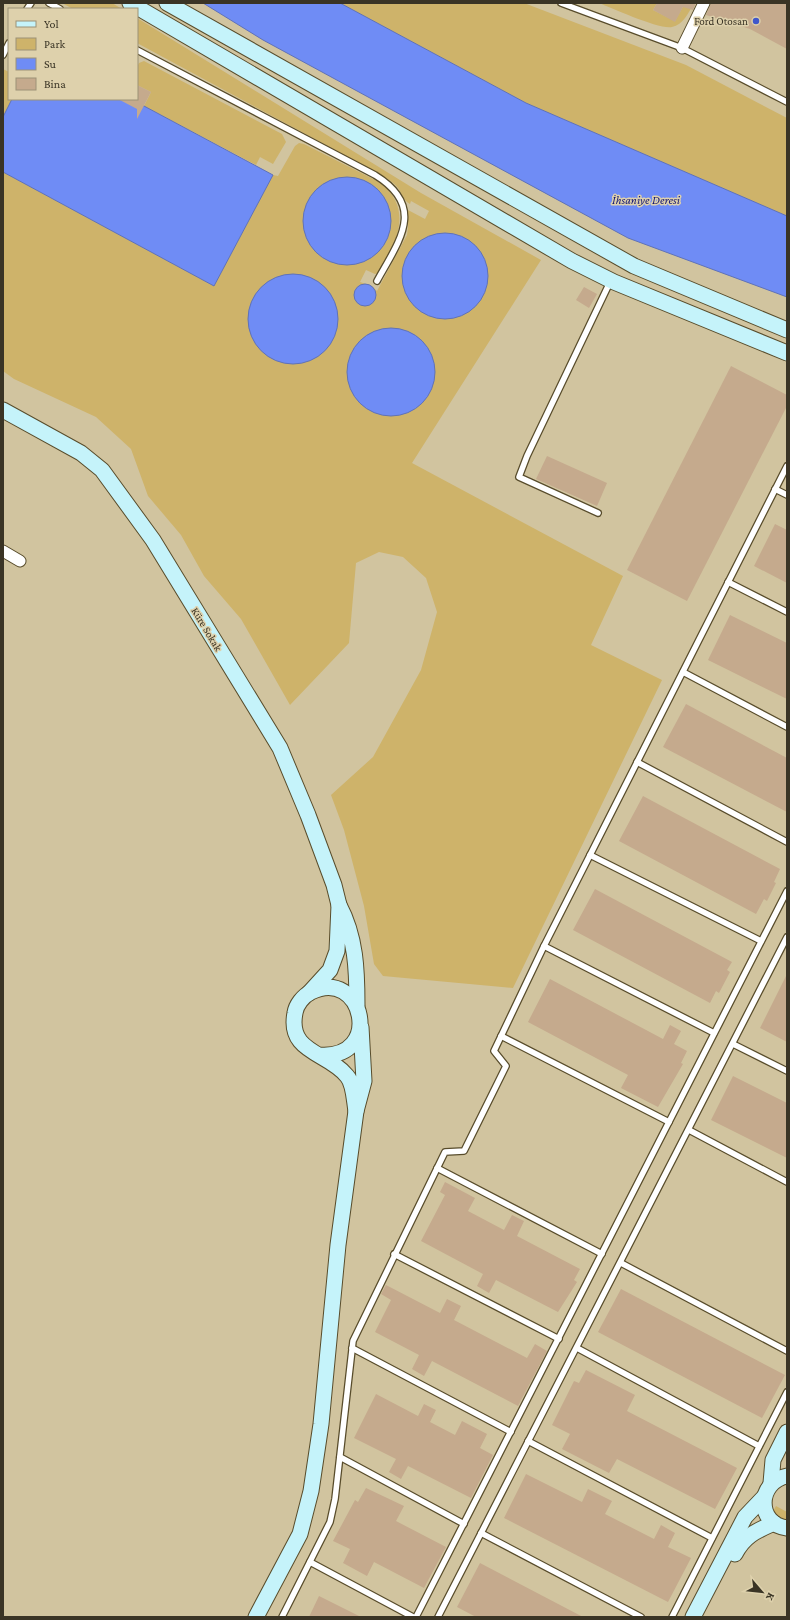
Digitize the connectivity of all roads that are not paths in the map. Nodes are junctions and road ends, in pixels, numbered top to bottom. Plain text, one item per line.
1 (49, 3) edge
2 (130, 3) edge
3 (167, 3) edge
4 (561, 3) edge
5 (704, 3) edge
6 (58, 8) edge
7 (8, 45) edge
8 (682, 48) junction
9 (138, 51) edge
10 (3, 55) edge
11 (787, 102) edge
12 (611, 280) junction
13 (377, 281) dead end
14 (787, 330) edge
15 (787, 353) edge
16 (3, 410) edge
17 (787, 466) edge
18 (775, 489) junction
19 (787, 495) edge
20 (598, 513) dead end
21 (3, 551) edge
22 (20, 561) dead end
23 (728, 582) junction
24 (787, 612) edge
25 (683, 672) junction
26 (787, 727) edge
27 (637, 762) junction
28 (787, 842) edge
29 (590, 855) junction
30 (787, 890) edge
31 (339, 905) junction
32 (787, 937) edge
33 (761, 941) junction
34 (544, 946) junction
35 (780, 951) junction
36 (787, 954) edge
37 (309, 993) junction
38 (357, 1005) junction
39 (361, 1027) junction
40 (714, 1033) junction
41 (501, 1036) junction
42 (733, 1044) junction
43 (319, 1055) junction
44 (787, 1071) edge
45 (356, 1111) junction
46 (669, 1122) junction
47 (689, 1130) junction
48 (437, 1168) junction
49 (787, 1182) edge
50 (394, 1254) junction
51 (602, 1254) junction
52 (621, 1263) junction
53 (559, 1339) junction
54 (352, 1348) junction
55 (577, 1348) junction
56 (787, 1351) edge
57 (787, 1392) edge
58 (511, 1432) junction
59 (787, 1432) edge
60 (528, 1441) junction
61 (759, 1446) junction
62 (340, 1457) junction
63 (787, 1476) edge
64 (771, 1483) junction
65 (764, 1497) junction
66 (464, 1524) junction
67 (780, 1526) edge
68 (481, 1533) junction
69 (712, 1538) junction
70 (310, 1562) junction
71 (256, 1617) edge
72 (282, 1617) edge
73 (414, 1617) edge
74 (438, 1617) edge
75 (641, 1617) edge
76 (672, 1617) edge
77 (693, 1617) edge
78 (703, 1617) edge

1 - 6 lane
2 - 12 main road
3 - 14 main road
4 - 8 lane
5 - 8 street
7 - 10 lane
8 - 11 lane
9 - 13 lane
12 - 15 main road
12 - 20 lane
16 - 31 main road, Küre Sokak
17 - 18 lane
18 - 19 lane
18 - 23 lane
21 - 22 street
23 - 24 lane
23 - 25 lane
25 - 26 lane
25 - 27 lane
27 - 28 lane
27 - 29 lane
29 - 33 lane
29 - 34 lane
30 - 33 lane
31 - 37 main road
31 - 38 main road
32 - 35 lane
33 - 40 lane
34 - 40 lane
34 - 41 lane
35 - 36 lane
35 - 42 lane
37 - 38 main road
37 - 43 main road
38 - 39 main road
39 - 43 main road
39 - 45 main road
40 - 46 lane
41 - 46 lane
41 - 48 lane
42 - 44 lane
42 - 47 lane
43 - 45 main road
45 - 71 main road
46 - 51 lane
47 - 49 lane
47 - 52 lane
48 - 50 lane
48 - 51 lane
50 - 53 lane
50 - 54 lane
51 - 53 lane
52 - 55 lane
52 - 56 lane
53 - 58 lane
54 - 58 lane
54 - 62 lane
55 - 60 lane
55 - 61 lane
57 - 61 lane
58 - 66 lane
59 - 64 main road
60 - 68 lane
60 - 69 lane
61 - 69 lane
62 - 66 lane
62 - 70 lane
63 - 64 main road
64 - 65 main road
65 - 67 main road
65 - 77 main road
66 - 73 lane
67 - 78 main road
68 - 74 lane
68 - 75 lane
69 - 76 lane
70 - 72 lane
70 - 73 lane

